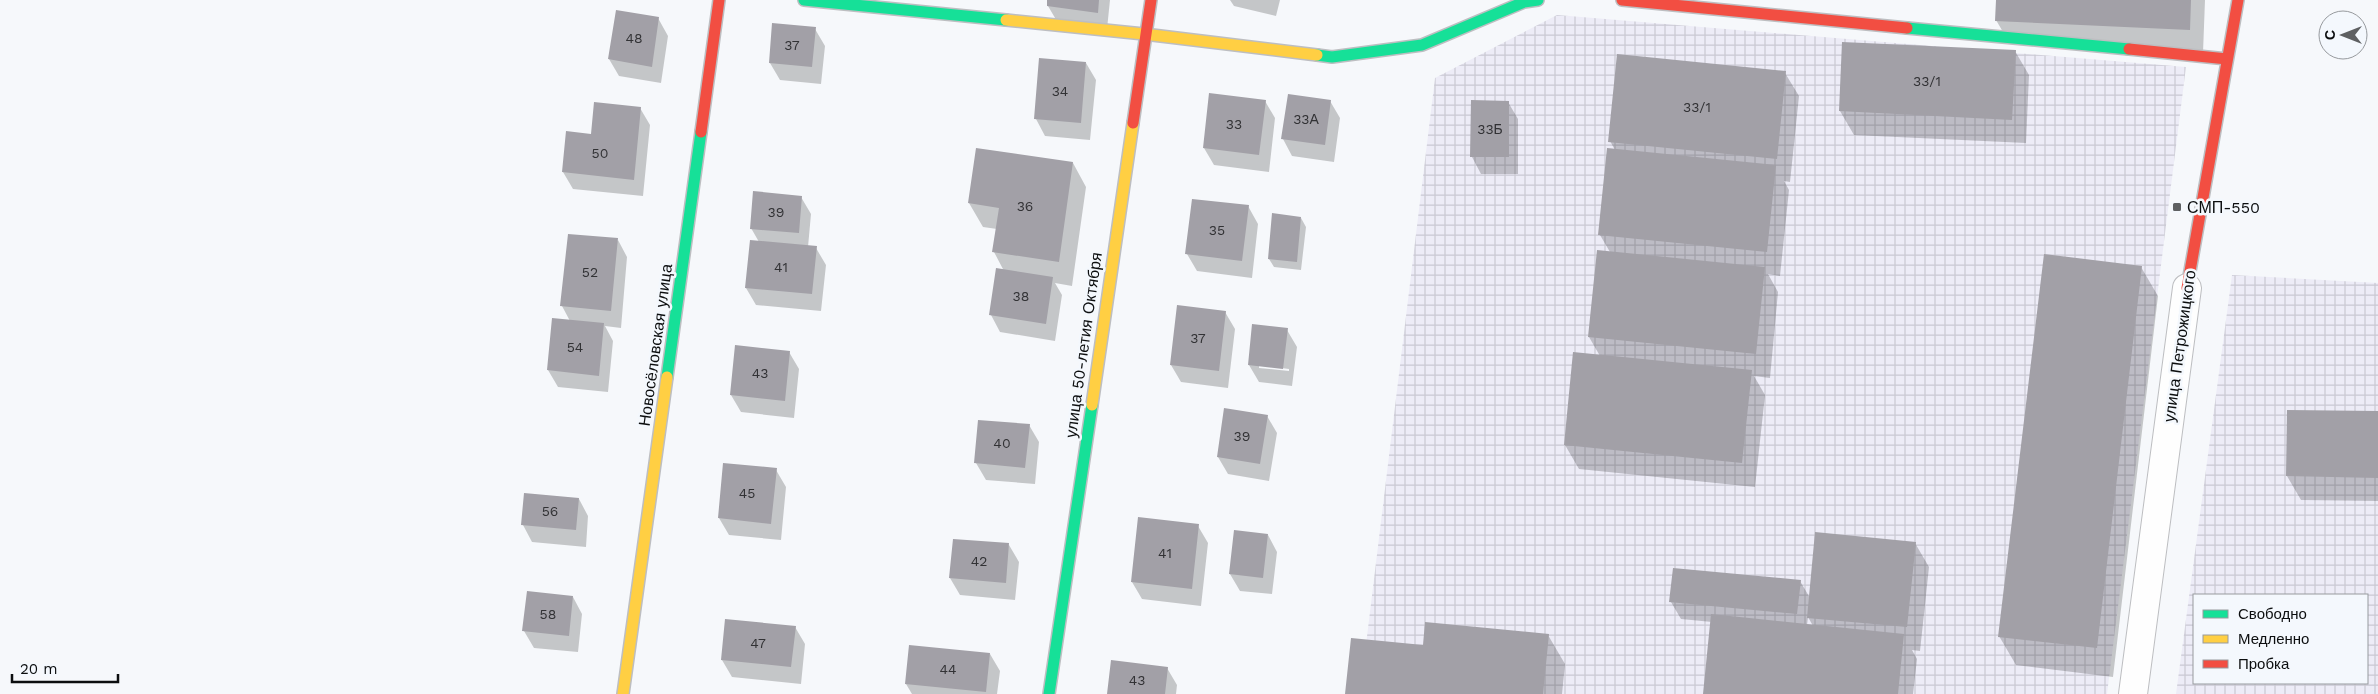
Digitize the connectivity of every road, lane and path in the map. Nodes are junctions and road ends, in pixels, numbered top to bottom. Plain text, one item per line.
1 (719, 0) edge
2 (804, 0) edge
3 (1151, 0) edge
4 (1538, 0) edge
5 (1622, 0) edge
6 (2238, 0) edge
7 (1144, 34) junction
8 (2228, 58) junction
9 (2187, 288) joint
10 (624, 694) edge
11 (1049, 694) edge
12 (2133, 694) edge

1 - 10 street, Новосёловская улица
2 - 7 street
3 - 7 street, улица 50-летия Октября
4 - 7 street
5 - 8 street
6 - 8 street, улица Петрожицкого
7 - 11 street, улица 50-летия Октября
8 - 9 street, улица Петрожицкого
9 - 12 street, улица Петрожицкого

